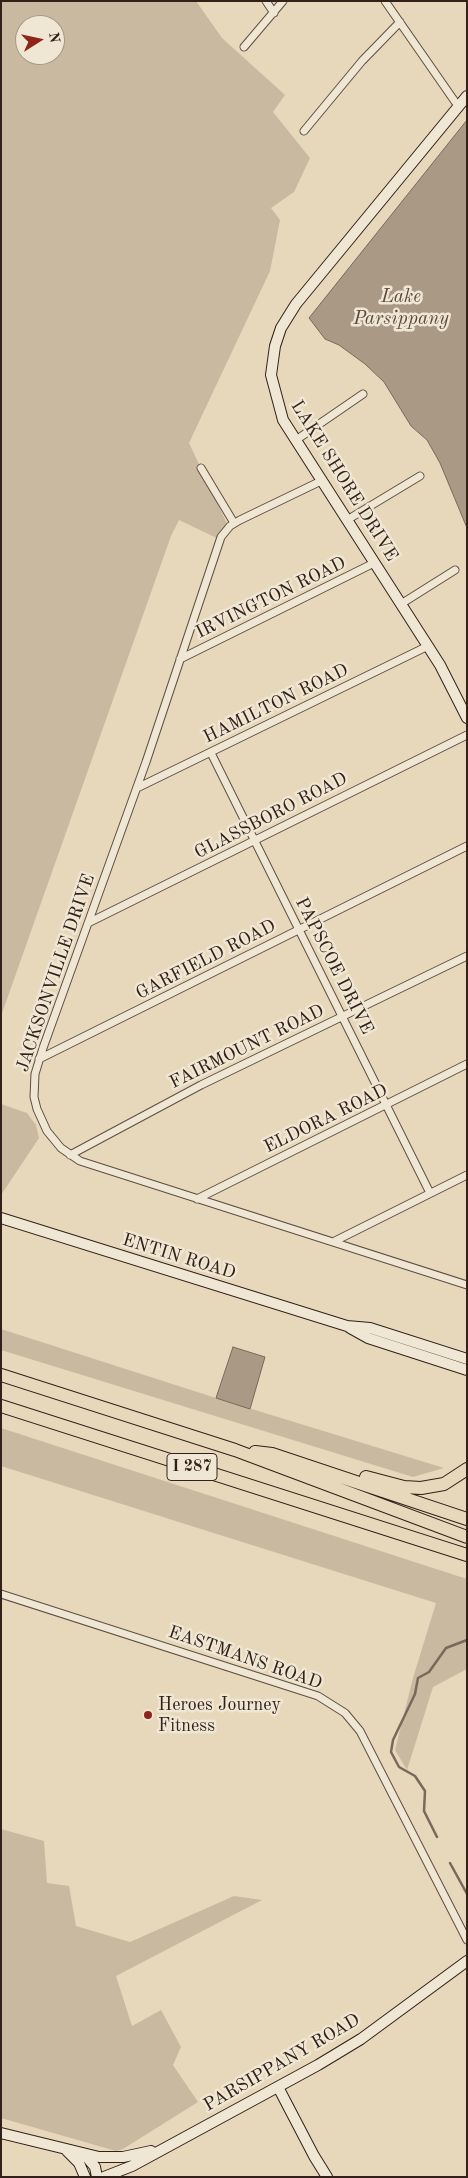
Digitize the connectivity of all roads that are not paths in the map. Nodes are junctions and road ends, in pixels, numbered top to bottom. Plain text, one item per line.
1 (266, 1) edge
2 (283, 1) edge
3 (385, 1) edge
4 (274, 12) junction
5 (400, 22) junction
6 (244, 47) dead end
7 (467, 96) edge
8 (458, 106) junction
9 (304, 131) dead end
10 (363, 394) dead end
11 (296, 440) junction
12 (201, 468) dead end
13 (420, 476) dead end
14 (321, 481) junction
15 (347, 520) junction
16 (234, 523) junction
17 (374, 563) junction
18 (455, 570) dead end
19 (400, 604) junction
20 (428, 646) junction
21 (180, 659) junction
22 (467, 718) edge
23 (467, 734) edge
24 (211, 753) junction
25 (136, 788) junction
26 (254, 840) junction
27 (467, 846) edge
28 (88, 923) junction
29 (299, 930) junction
30 (467, 956) edge
31 (343, 1018) junction
32 (40, 1058) junction
33 (467, 1064) edge
34 (387, 1105) junction
35 (70, 1155) junction
36 (467, 1175) edge
37 (430, 1193) junction
38 (197, 1199) junction
39 (1, 1218) edge
40 (334, 1241) junction
41 (467, 1285) edge
42 (347, 1326) junction
43 (467, 1359) edge
44 (467, 1370) edge
45 (1, 1375) edge
46 (1, 1406) edge
47 (236, 1450) junction
48 (467, 1469) edge
49 (338, 1477) junction
50 (467, 1520) edge
51 (467, 1537) edge
52 (467, 1555) edge
53 (1, 1594) edge
54 (467, 1940) edge
55 (467, 1961) edge
56 (278, 2087) junction
57 (1, 2133) edge
58 (168, 2146) junction
59 (67, 2151) junction
60 (85, 2155) junction
61 (85, 2177) edge
62 (97, 2177) edge
63 (104, 2177) edge
64 (327, 2177) edge

1 - 4 street
2 - 4 street
3 - 5 street
4 - 6 street
5 - 8 street
5 - 9 street
7 - 8 street, LAKE SHORE DRIVE
8 - 11 street, LAKE SHORE DRIVE
10 - 11 street
11 - 14 street, LAKE SHORE DRIVE
12 - 16 street
13 - 15 street
14 - 15 street, LAKE SHORE DRIVE
14 - 16 street, JACKSONVILLE DRIVE
15 - 17 street, LAKE SHORE DRIVE
16 - 21 street, JACKSONVILLE DRIVE
17 - 19 street, LAKE SHORE DRIVE
17 - 21 street, IRVINGTON ROAD
18 - 19 street
19 - 20 street, LAKE SHORE DRIVE
20 - 22 street, LAKE SHORE DRIVE
20 - 24 street, HAMILTON ROAD
21 - 25 street, JACKSONVILLE DRIVE
23 - 26 street, GLASSBORO ROAD
24 - 25 street, HAMILTON ROAD
24 - 26 street, PAPSCOE DRIVE
25 - 28 street, JACKSONVILLE DRIVE
26 - 28 street, GLASSBORO ROAD
26 - 29 street, PAPSCOE DRIVE
27 - 29 street, GARFIELD ROAD
28 - 32 street, JACKSONVILLE DRIVE
29 - 31 street, PAPSCOE DRIVE
29 - 32 street, GARFIELD ROAD
30 - 31 street, FAIRMOUNT ROAD
31 - 34 street, PAPSCOE DRIVE
31 - 35 street, FAIRMOUNT ROAD
32 - 35 street, JACKSONVILLE DRIVE
33 - 34 street, ELDORA ROAD
34 - 37 street, PAPSCOE DRIVE
34 - 38 street, ELDORA ROAD
35 - 38 street, JACKSONVILLE DRIVE
36 - 37 street
37 - 40 street
38 - 40 street, JACKSONVILLE DRIVE
39 - 42 street, ENTIN ROAD
40 - 41 street, JACKSONVILLE DRIVE
42 - 43 street, ENTIN ROAD
42 - 44 street, ENTIN ROAD
45 - 47 highway, I 287
46 - 52 highway, I 287
47 - 49 highway, I 287
47 - 51 highway
48 - 49 highway
49 - 50 highway, I 287
53 - 54 street, EASTMANS ROAD
55 - 56 street, PARSIPPANY ROAD
56 - 58 street, PARSIPPANY ROAD
56 - 64 street
57 - 59 street
58 - 60 street
58 - 63 street, PARSIPPANY ROAD
59 - 60 street
59 - 61 street
60 - 62 street

